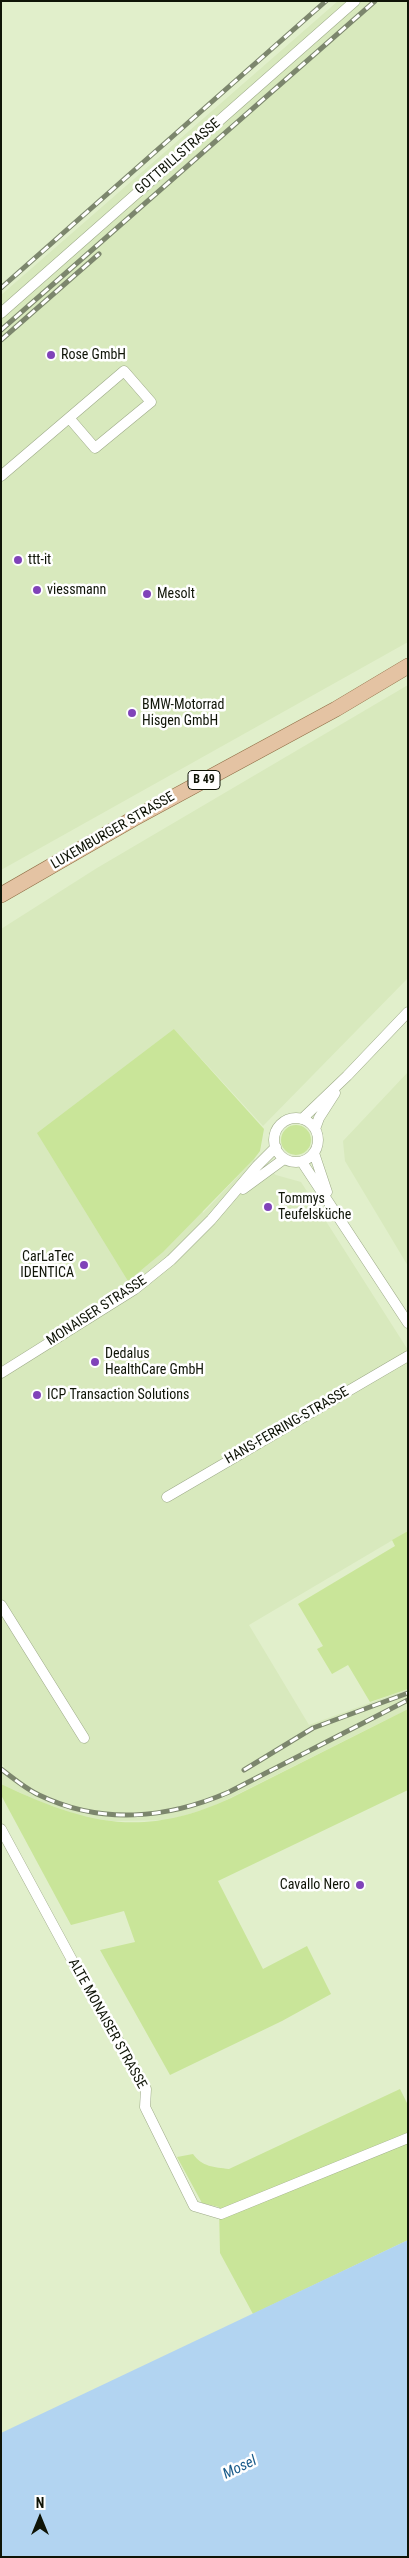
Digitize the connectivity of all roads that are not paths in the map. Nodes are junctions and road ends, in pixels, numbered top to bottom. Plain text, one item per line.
1 (355, 1) edge
2 (1, 313) edge
3 (70, 419) junction
4 (1, 476) edge
5 (408, 666) edge
6 (1, 895) edge
7 (408, 1012) edge
8 (347, 1076) junction
9 (302, 1119) junction
10 (315, 1129) junction
11 (276, 1148) junction
12 (314, 1153) junction
13 (284, 1159) junction
14 (302, 1162) junction
15 (230, 1198) junction
16 (330, 1202) junction
17 (408, 1323) edge
18 (408, 1356) edge
19 (1, 1373) edge
20 (166, 1497) dead end
21 (1, 1606) edge
22 (84, 1738) dead end
23 (1, 1829) edge
24 (408, 2138) edge

1 - 2 street, GOTTBILLSTRASSE
3 - 3 street
3 - 4 street
5 - 6 main road, LUXEMBURGER STRASSE / B 49
7 - 8 street
8 - 9 street
8 - 10 street
9 - 10 street
9 - 11 street
10 - 12 street
11 - 13 street
11 - 15 street, MONAISER STRASSE
12 - 14 street
12 - 16 street
13 - 14 street
13 - 15 street, MONAISER STRASSE
14 - 16 street
15 - 19 street, MONAISER STRASSE
16 - 17 street
18 - 20 street, HANS-FERRING-STRASSE
21 - 22 street
23 - 24 street, ALTE MONAISER STRASSE

